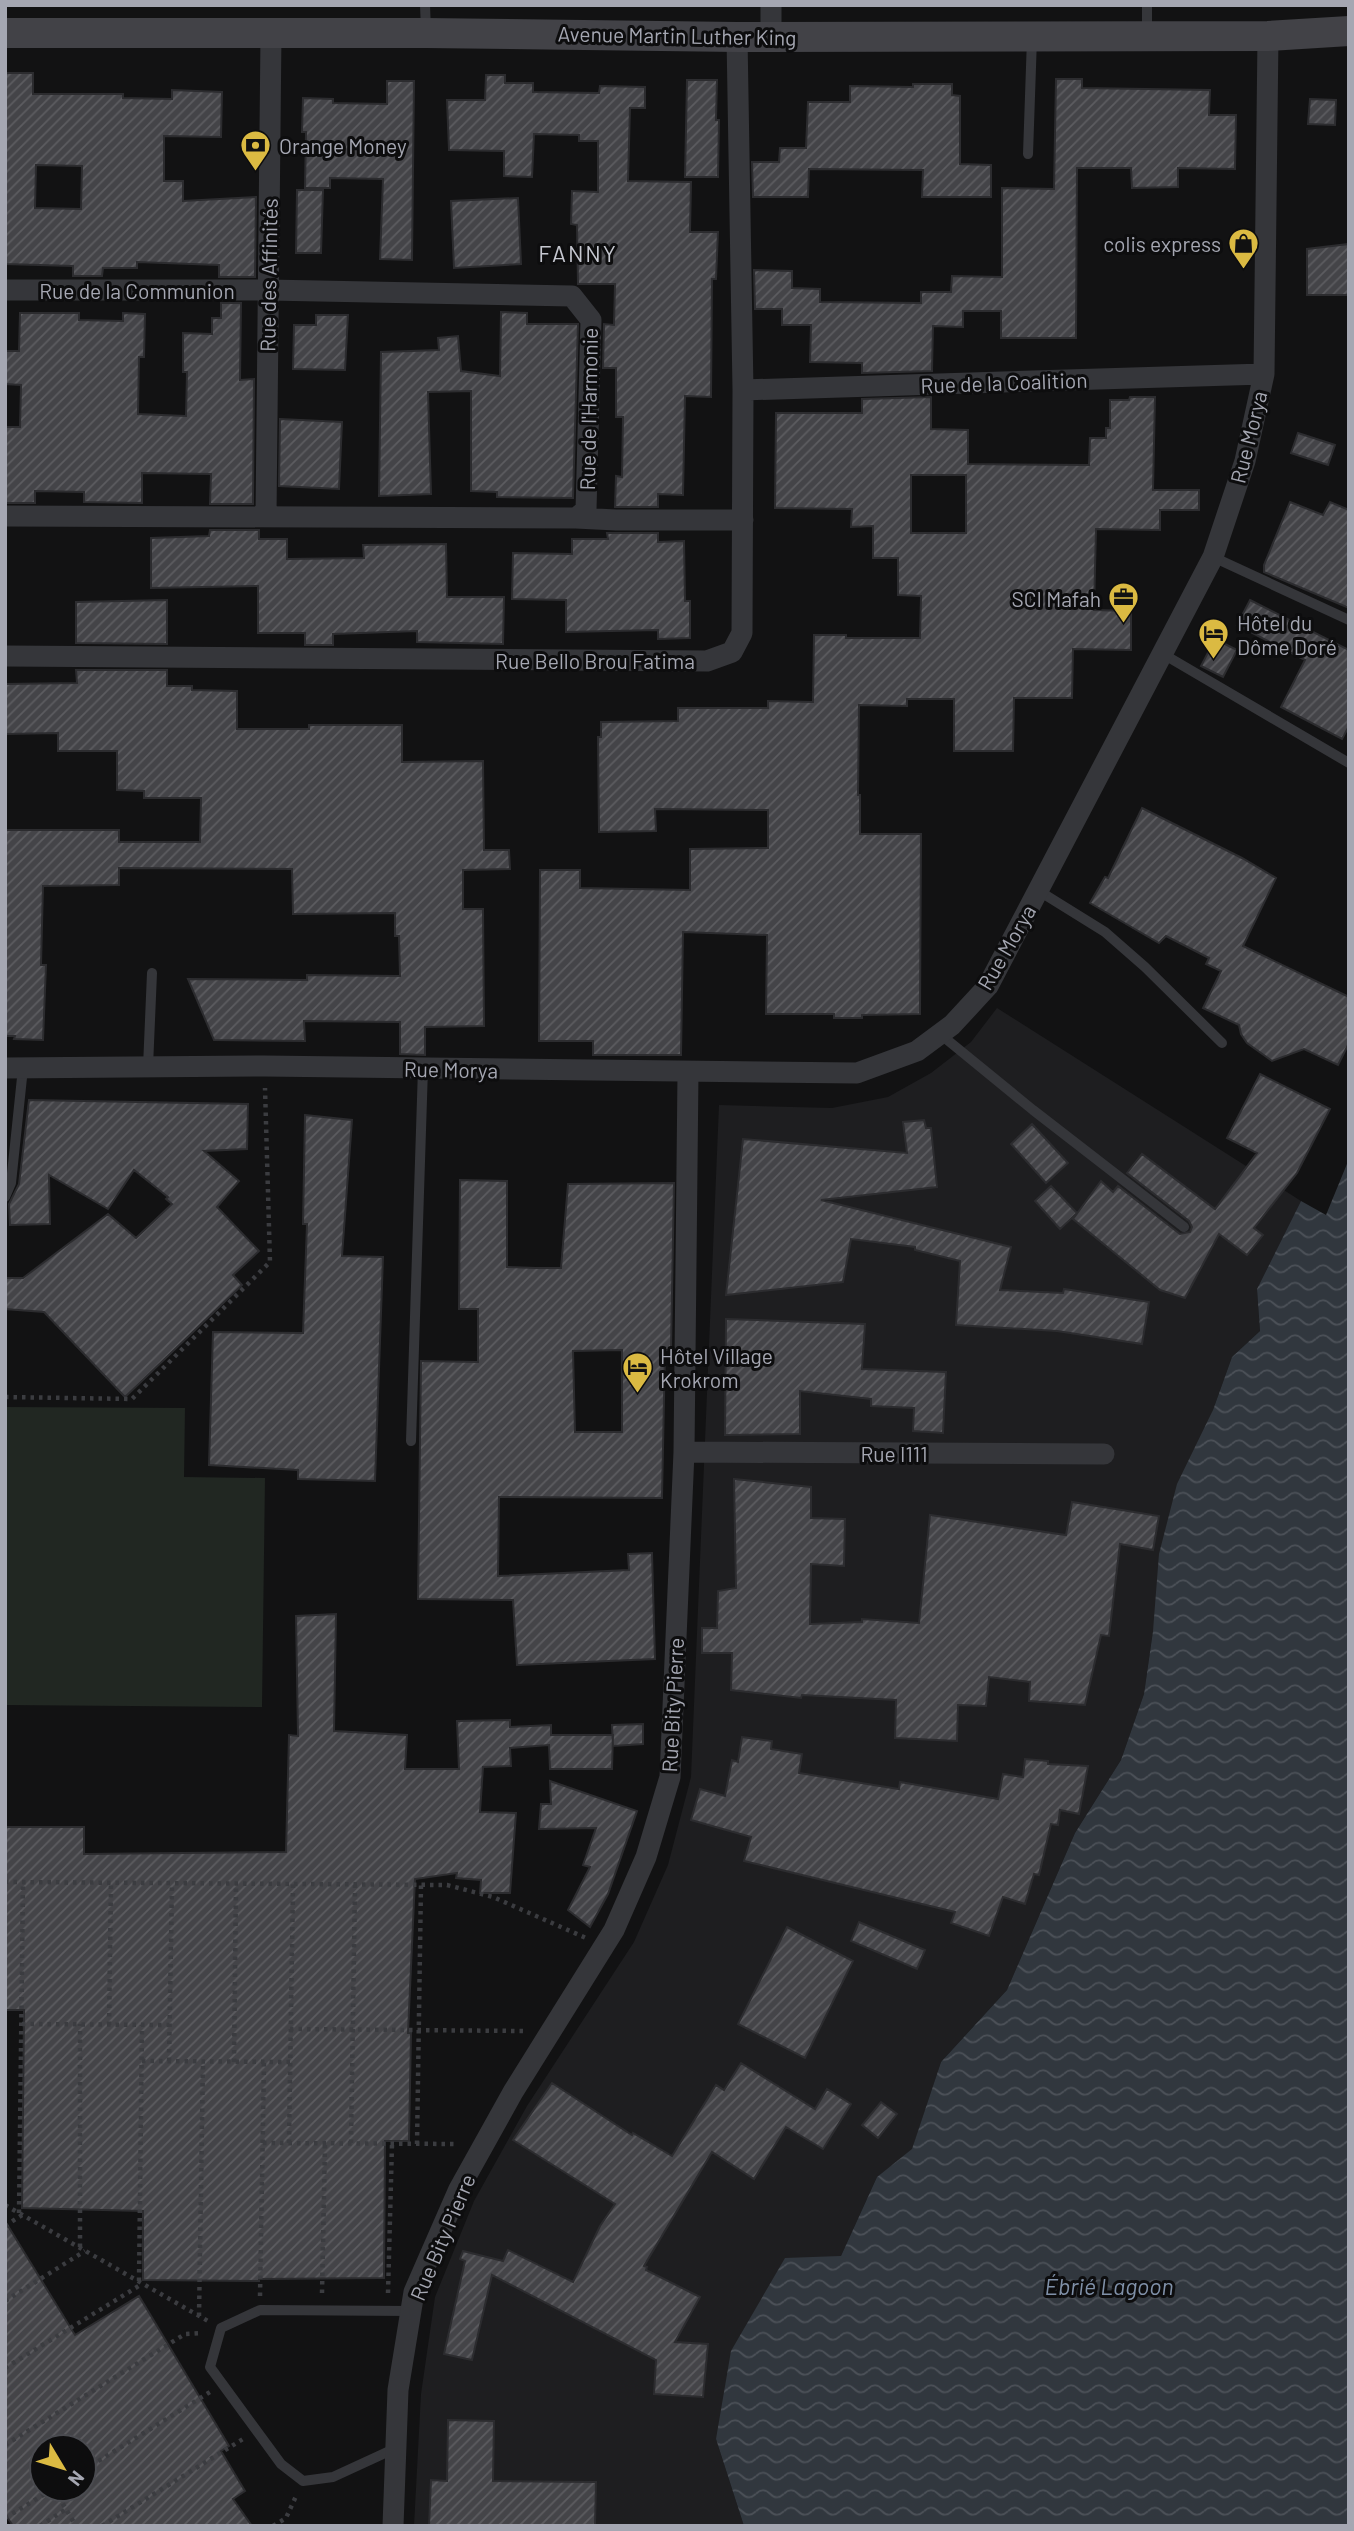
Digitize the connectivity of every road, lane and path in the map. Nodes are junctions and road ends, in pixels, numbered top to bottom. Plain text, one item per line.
1 (771, 5) edge
2 (425, 19) edge
3 (1147, 20) edge
4 (1349, 31) edge
5 (5, 33) edge
6 (271, 34) junction
7 (1032, 35) junction
8 (1268, 36) junction
9 (737, 37) junction
10 (771, 37) junction
11 (1028, 153) dead end
12 (5, 290) edge
13 (268, 290) junction
14 (1264, 373) junction
15 (743, 390) junction
16 (5, 516) edge
17 (266, 516) junction
18 (576, 518) junction
19 (743, 520) junction
20 (1213, 557) junction
21 (1349, 620) edge
22 (1163, 654) junction
23 (5, 656) edge
24 (1349, 763) edge
25 (1039, 891) junction
26 (152, 973) dead end
27 (940, 1034) junction
28 (1222, 1043) dead end
29 (264, 1066) junction
30 (148, 1067) junction
31 (14, 1068) edge
32 (423, 1068) junction
33 (688, 1072) junction
34 (5, 1196) edge
35 (1184, 1227) dead end
36 (5, 1397) edge
37 (411, 1441) dead end
38 (684, 1452) junction
39 (1104, 1454) dead end
40 (5, 1882) edge
41 (23, 1882) junction
42 (111, 1883) junction
43 (172, 1883) junction
44 (236, 1884) junction
45 (293, 1884) junction
46 (355, 1885) junction
47 (421, 1885) junction
48 (605, 1946) junction
49 (22, 2024) junction
50 (80, 2024) junction
51 (109, 2025) junction
52 (142, 2025) junction
53 (169, 2025) junction
54 (290, 2029) junction
55 (353, 2029) junction
56 (419, 2030) junction
57 (551, 2031) junction
58 (142, 2061) junction
59 (169, 2061) junction
60 (203, 2061) junction
61 (234, 2062) junction
62 (264, 2062) junction
63 (290, 2062) junction
64 (263, 2143) junction
65 (289, 2143) junction
66 (326, 2143) junction
67 (351, 2143) junction
68 (392, 2144) junction
69 (417, 2144) junction
70 (484, 2144) junction
71 (5, 2205) edge
72 (20, 2214) junction
73 (5, 2226) edge
74 (80, 2247) junction
75 (86, 2250) junction
76 (141, 2282) junction
77 (5, 2301) edge
78 (260, 2309) junction
79 (321, 2310) junction
80 (388, 2311) junction
81 (411, 2311) junction
82 (199, 2316) junction
83 (221, 2330) junction
84 (5, 2368) edge
85 (222, 2385) junction
86 (256, 2431) junction
87 (5, 2445) edge
88 (396, 2448) junction
89 (98, 2461) edge
90 (303, 2481) junction
91 (31, 2503) edge
92 (62, 2503) edge
93 (66, 2509) junction
94 (5, 2519) edge
95 (9, 2526) edge
96 (40, 2526) edge
97 (76, 2526) edge
98 (102, 2526) edge
99 (273, 2526) edge
100 (393, 2526) edge

1 - 10 street
2 - 6 street, Avenue Martin Luther King
2 - 9 street, Avenue Martin Luther King
3 - 7 street, Avenue Martin Luther King
3 - 8 street, Avenue Martin Luther King
4 - 8 street, Avenue Martin Luther King
5 - 6 street, Avenue Martin Luther King
6 - 13 street, Rue des Affinités
7 - 10 street, Avenue Martin Luther King
7 - 11 lane
8 - 14 street, Rue Morya
9 - 10 street, Avenue Martin Luther King
9 - 15 street, Rue Bello Brou Fatima
12 - 13 street, Rue de la Communion
13 - 17 street, Rue des Affinités
13 - 18 street, Rue de l'Harmonie
14 - 15 street, Rue de la Coalition
14 - 20 street, Rue Morya
15 - 19 street, Rue Bello Brou Fatima
16 - 17 street
17 - 18 street, Rue de l'Harmonie
18 - 19 street
19 - 23 street, Rue Bello Brou Fatima
20 - 21 lane
20 - 22 street, Rue Morya
22 - 24 lane
22 - 25 street, Rue Morya
25 - 27 street, Rue Morya
25 - 28 lane
26 - 30 lane
27 - 33 street, Rue Morya
27 - 35 lane
29 - 30 street, Rue Morya
29 - 32 street, Rue Morya
29 - 36 path
30 - 31 street, Rue Morya
31 - 34 lane
32 - 33 street, Rue Morya
32 - 37 lane
33 - 38 street, Rue Bity Pierre
38 - 39 street, Rue I111
38 - 48 street, Rue Bity Pierre
40 - 41 path
41 - 42 path
41 - 49 path
42 - 43 path
42 - 51 path
43 - 44 path
43 - 53 path
44 - 45 path
44 - 61 path
45 - 46 path
45 - 54 path
46 - 47 path
46 - 55 path
47 - 48 path
47 - 56 path
48 - 57 street, Rue Bity Pierre
49 - 50 path
49 - 72 path
50 - 51 path
50 - 74 path
51 - 52 path
52 - 53 path
52 - 58 path
53 - 59 path
54 - 55 path
54 - 63 path
55 - 56 path
55 - 67 path
56 - 57 path
56 - 69 path
57 - 70 street, Rue Bity Pierre
58 - 59 path
58 - 76 path
59 - 60 path
60 - 61 path
60 - 82 path
61 - 62 path
62 - 63 path
62 - 64 path
63 - 65 path
64 - 65 path
64 - 78 path
65 - 66 path
66 - 67 path
66 - 79 path
67 - 68 path
68 - 69 path
68 - 80 path
69 - 70 path
70 - 81 street, Rue Bity Pierre
71 - 72 path
72 - 73 path
72 - 74 path
74 - 75 path
75 - 76 path
75 - 77 path
76 - 82 path
76 - 84 path
78 - 79 lane
78 - 83 lane
79 - 80 lane
80 - 81 lane
81 - 88 street, Rue Bity Pierre
82 - 83 path
83 - 85 lane
83 - 87 path
85 - 86 lane
85 - 89 path
86 - 90 lane
86 - 98 path
88 - 90 lane
88 - 100 street, Rue Bity Pierre
90 - 99 path
91 - 94 path
92 - 93 path
93 - 96 path
93 - 97 path
94 - 95 path

